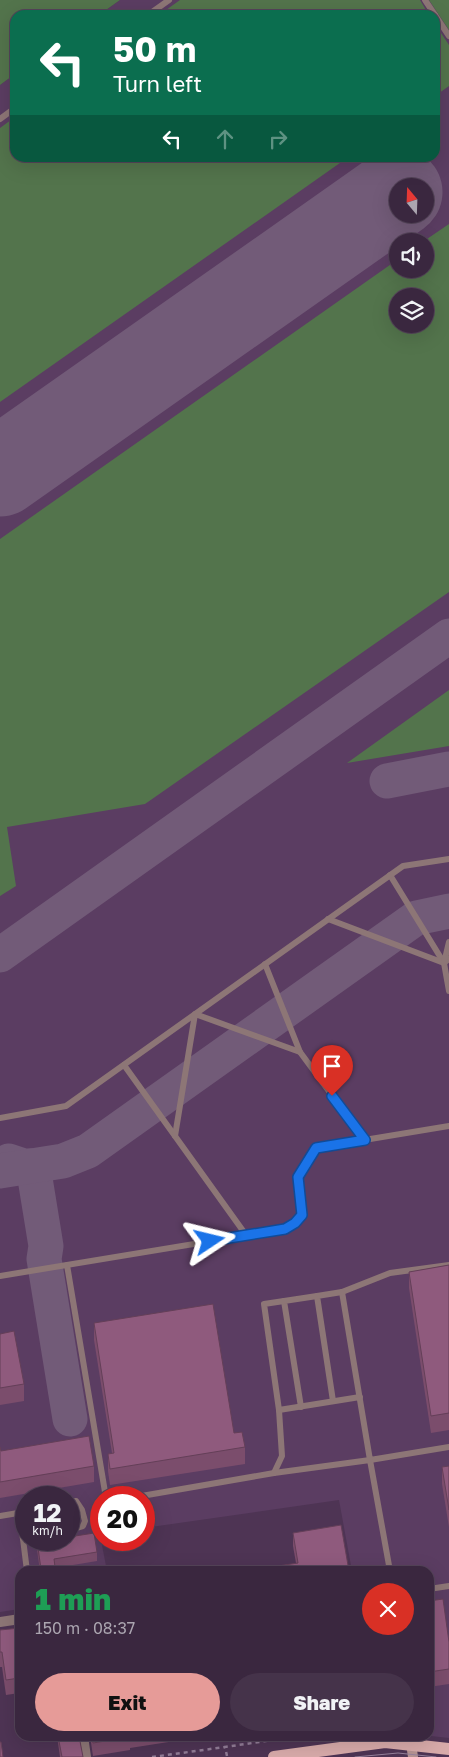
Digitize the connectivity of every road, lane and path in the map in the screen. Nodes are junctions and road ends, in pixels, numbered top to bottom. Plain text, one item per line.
1 (169, 0) edge
2 (155, 10) edge
3 (440, 22) edge
4 (449, 36) edge
5 (449, 859) edge
6 (390, 875) junction
7 (328, 920) junction
8 (449, 942) edge
9 (446, 961) edge
10 (265, 964) junction
11 (449, 991) edge
12 (195, 1014) junction
13 (300, 1052) junction
14 (124, 1065) junction
15 (0, 1118) edge
16 (449, 1126) edge
17 (175, 1136) junction
18 (365, 1140) junction
19 (246, 1235) junction
20 (67, 1265) junction
21 (449, 1265) edge
22 (0, 1276) edge
23 (342, 1292) junction
24 (317, 1296) junction
25 (284, 1301) junction
26 (360, 1398) junction
27 (333, 1402) junction
28 (301, 1406) junction
29 (279, 1410) junction
30 (449, 1447) edge
31 (370, 1460) junction
32 (274, 1473) junction
33 (104, 1486) edge
34 (155, 1494) edge
35 (80, 1504) edge
36 (15, 1514) edge
37 (0, 1516) edge
38 (80, 1527) edge
39 (26, 1551) edge
40 (27, 1566) edge
41 (389, 1566) edge
42 (449, 1586) edge
43 (434, 1588) edge
44 (15, 1620) edge
45 (0, 1622) edge
46 (84, 1741) edge
47 (266, 1741) edge
48 (384, 1741) edge
49 (410, 1741) edge
50 (421, 1741) edge
51 (225, 1747) junction
52 (449, 1748) edge
53 (227, 1756) dead end
54 (86, 1757) edge
55 (152, 1757) edge
56 (274, 1757) edge
57 (413, 1757) edge

1 - 2 lane
3 - 4 lane
5 - 6 lane
6 - 7 lane
6 - 9 lane
7 - 9 lane
7 - 10 lane
8 - 9 lane
9 - 11 lane
10 - 12 lane
10 - 13 lane
12 - 13 lane
12 - 14 lane
12 - 17 lane
13 - 18 lane
14 - 15 lane
14 - 17 lane
16 - 18 lane
17 - 19 lane
18 - 19 lane
19 - 20 lane
20 - 22 lane
20 - 33 lane
21 - 23 lane
23 - 24 lane
23 - 26 lane
24 - 25 lane
24 - 27 lane
25 - 28 lane
25 - 29 lane
26 - 27 lane
26 - 31 lane
27 - 28 lane
28 - 29 lane
29 - 32 lane
30 - 31 lane
31 - 32 lane
31 - 41 lane
32 - 34 lane
35 - 38 lane
36 - 37 lane
39 - 40 lane
42 - 43 lane
44 - 45 street
46 - 54 street
47 - 51 path
48 - 56 main road
49 - 57 street
50 - 52 main road
51 - 53 path
51 - 55 path

